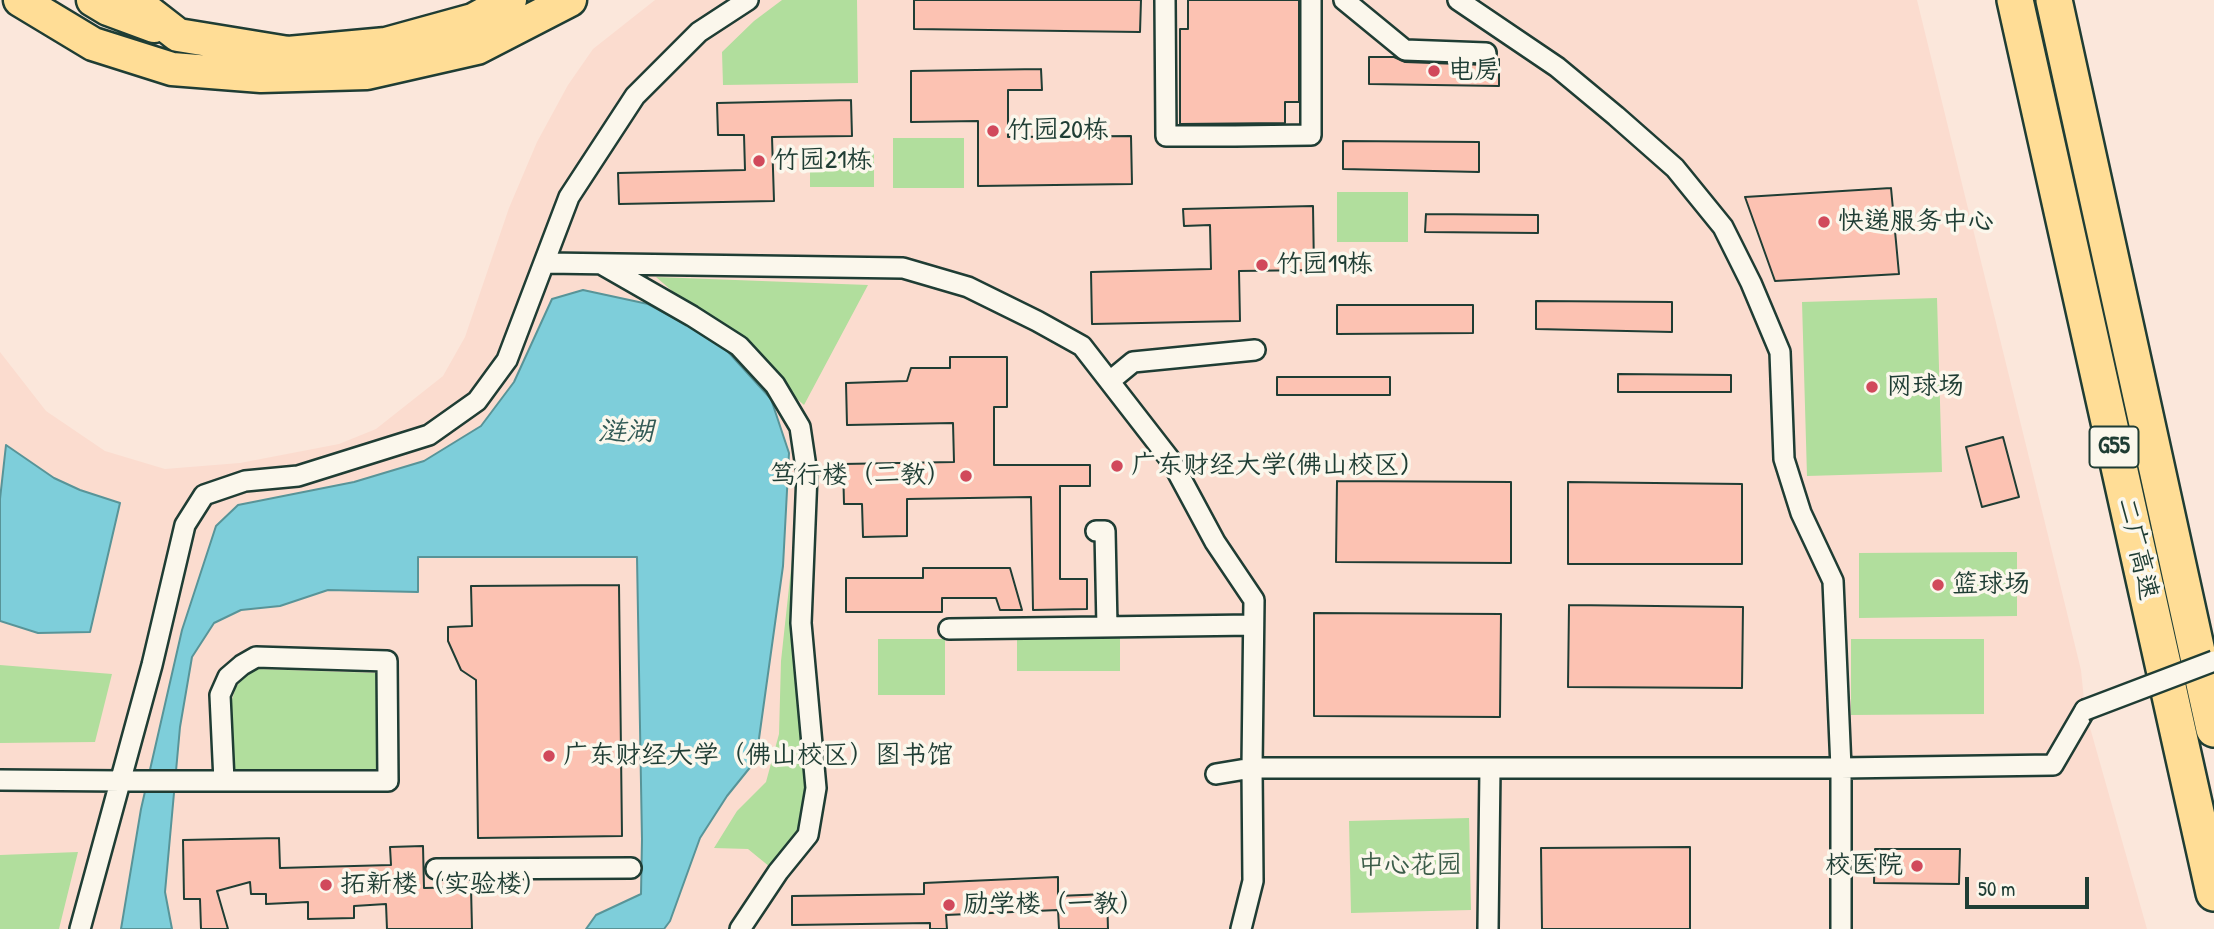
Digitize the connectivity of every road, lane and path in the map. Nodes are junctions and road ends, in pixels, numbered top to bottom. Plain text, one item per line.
1 (20, 0) edge
2 (93, 0) edge
3 (133, 0) edge
4 (510, 0) edge
5 (570, 0) edge
6 (748, 0) edge
7 (1165, 0) edge
8 (1311, 0) edge
9 (1344, 0) edge
10 (1458, 0) edge
11 (2002, 0) edge
12 (2015, 0) edge
13 (2054, 0) edge
14 (2068, 0) edge
15 (178, 35) junction
16 (1486, 53) dead end
17 (2073, 88) junction
18 (2035, 91) junction
19 (546, 262) junction
20 (602, 264) junction
21 (1255, 350) dead end
22 (1110, 381) junction
23 (1096, 531) dead end
24 (1254, 625) junction
25 (1107, 627) junction
26 (949, 629) dead end
27 (2214, 661) edge
28 (2214, 729) edge
29 (1252, 768) junction
30 (1841, 768) junction
31 (1490, 769) junction
32 (1216, 774) dead end
33 (0, 780) edge
34 (121, 781) junction
35 (224, 781) junction
36 (631, 868) dead end
37 (436, 869) dead end
38 (2214, 893) edge
39 (80, 929) edge
40 (740, 929) edge
41 (1241, 929) edge
42 (1488, 929) edge
43 (1841, 929) edge

1 - 5 highway
2 - 15 highway
3 - 15 highway
4 - 15 highway
6 - 19 street
7 - 8 street
9 - 16 street
10 - 30 street
11 - 18 highway
12 - 18 highway, 二广高速 / G55
13 - 17 highway, 二广高速 / G55
14 - 17 highway
17 - 28 highway, 二广高速 / G55
18 - 38 highway, 二广高速 / G55
19 - 20 street
19 - 34 street
20 - 22 street
20 - 40 street
21 - 22 street
22 - 24 street
23 - 25 street
24 - 25 street
24 - 29 street
25 - 26 street
27 - 30 street, bridge
29 - 31 street
29 - 32 street
29 - 41 street
30 - 31 street
30 - 43 street
31 - 42 street
33 - 34 street
34 - 35 street
34 - 39 street
35 - 35 street
36 - 37 street

